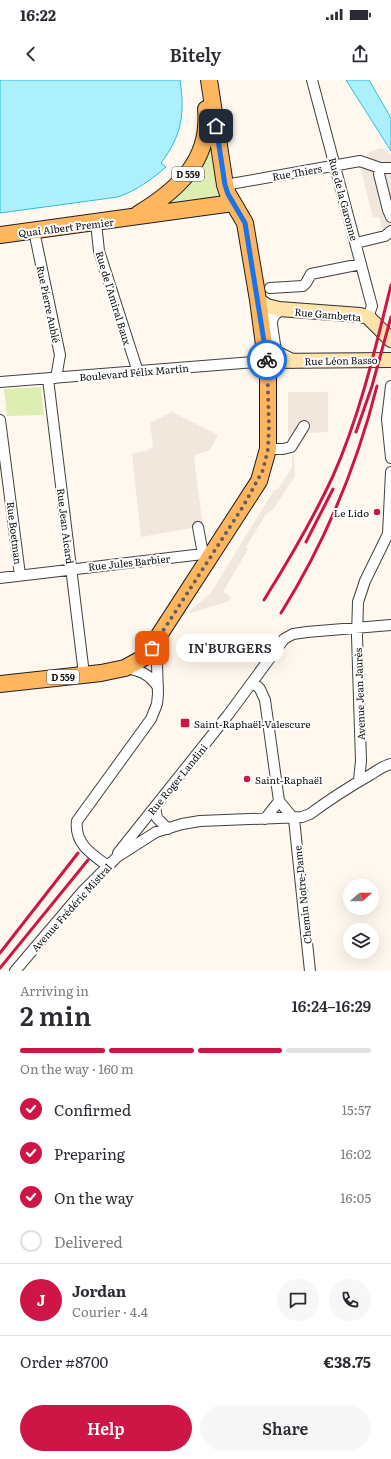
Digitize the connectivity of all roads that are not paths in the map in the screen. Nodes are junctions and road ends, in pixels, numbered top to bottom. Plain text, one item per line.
1 (202, 80) edge
2 (209, 80) edge
3 (312, 80) edge
4 (336, 166) junction
5 (380, 168) junction
6 (391, 168) edge
7 (225, 185) junction
8 (233, 203) junction
9 (132, 217) junction
10 (391, 217) edge
11 (96, 223) junction
12 (34, 231) junction
13 (388, 233) edge
14 (0, 235) edge
15 (356, 243) junction
16 (361, 264) junction
17 (270, 288) dead end
18 (258, 300) junction
19 (280, 309) junction
20 (368, 318) junction
21 (391, 340) edge
22 (391, 360) edge
23 (267, 361) junction
24 (293, 361) junction
25 (138, 372) junction
26 (52, 378) junction
27 (0, 382) edge
28 (391, 386) edge
29 (0, 420) edge
30 (304, 426) dead end
31 (267, 454) junction
32 (391, 458) edge
33 (391, 472) edge
34 (198, 527) dead end
35 (205, 557) junction
36 (71, 568) junction
37 (20, 575) junction
38 (0, 578) edge
39 (391, 625) edge
40 (358, 627) junction
41 (152, 648) junction
42 (125, 668) junction
43 (84, 674) junction
44 (253, 682) junction
45 (0, 684) edge
46 (158, 687) junction
47 (361, 761) junction
48 (391, 764) edge
49 (381, 767) junction
50 (359, 780) junction
51 (279, 800) junction
52 (155, 807) junction
53 (265, 819) junction
54 (294, 819) junction
55 (168, 828) junction
56 (117, 857) junction
57 (108, 866) junction
58 (15, 971) edge
59 (310, 971) edge

1 - 9 main road, Quai Albert Premier / D 559
2 - 7 main road, D 559
3 - 4 street, Rue de la Garonne
4 - 5 street, Rue Thiers
4 - 7 street, Rue Thiers
4 - 15 street, Rue de la Garonne
5 - 6 street, Rue Thiers
5 - 10 street
7 - 8 main road, D 559
8 - 9 main road, Quai Albert Premier / D 559
8 - 18 main road, D 559
9 - 11 main road, Quai Albert Premier / D 559
11 - 12 main road, Quai Albert Premier / D 559
11 - 25 street, Rue de l'Amiral Baux
12 - 14 main road, Quai Albert Premier / D 559
12 - 26 street, Rue Pierre Aublé
13 - 15 street
15 - 16 street, Rue de la Garonne
16 - 17 street
16 - 20 street, Rue de la Garonne
18 - 19 main road, Rue Gambetta
18 - 23 main road, D 559
19 - 20 main road, Rue Gambetta
19 - 24 street
20 - 21 main road, Rue Gambetta
22 - 24 main road, Rue Léon Basso
23 - 24 main road, Rue Léon Basso
23 - 25 street, Boulevard Félix Martin
23 - 31 main road, D 559
25 - 26 street, Boulevard Félix Martin
26 - 27 street, Boulevard Félix Martin
26 - 36 street, Rue Jean Aicard
28 - 32 street
29 - 37 street, Rue Boetman
30 - 31 street
31 - 35 main road, D 559
33 - 40 street, Avenue Jean Jaurès
34 - 35 street
35 - 36 street, Rue Jules Barbier
35 - 41 main road, D 559
36 - 37 street, Rue Jules Barbier
36 - 43 street, Rue Jean Aicard
37 - 38 street, Rue Jules Barbier
39 - 40 street, Rue Roger Landini
40 - 44 street, Rue Roger Landini
40 - 47 street, Avenue Jean Jaurès
41 - 42 main road, D 559
41 - 46 street
42 - 43 main road, D 559
42 - 46 street
43 - 45 main road, D 559
44 - 51 street
44 - 52 street, Rue Roger Landini
46 - 57 street
47 - 49 street
47 - 50 street, Avenue Jean Jaurès
48 - 49 street, Avenue Frédéric Mistral
49 - 50 street, Avenue Frédéric Mistral
50 - 54 street, Avenue Frédéric Mistral
51 - 53 street
51 - 54 street
52 - 55 street
52 - 56 street, Rue Roger Landini
53 - 54 street, Avenue Frédéric Mistral
53 - 55 street, Avenue Frédéric Mistral
54 - 59 street, Chemin Notre-Dame
55 - 56 street, Avenue Frédéric Mistral
56 - 57 street, Avenue Frédéric Mistral
57 - 58 street, Avenue Frédéric Mistral

